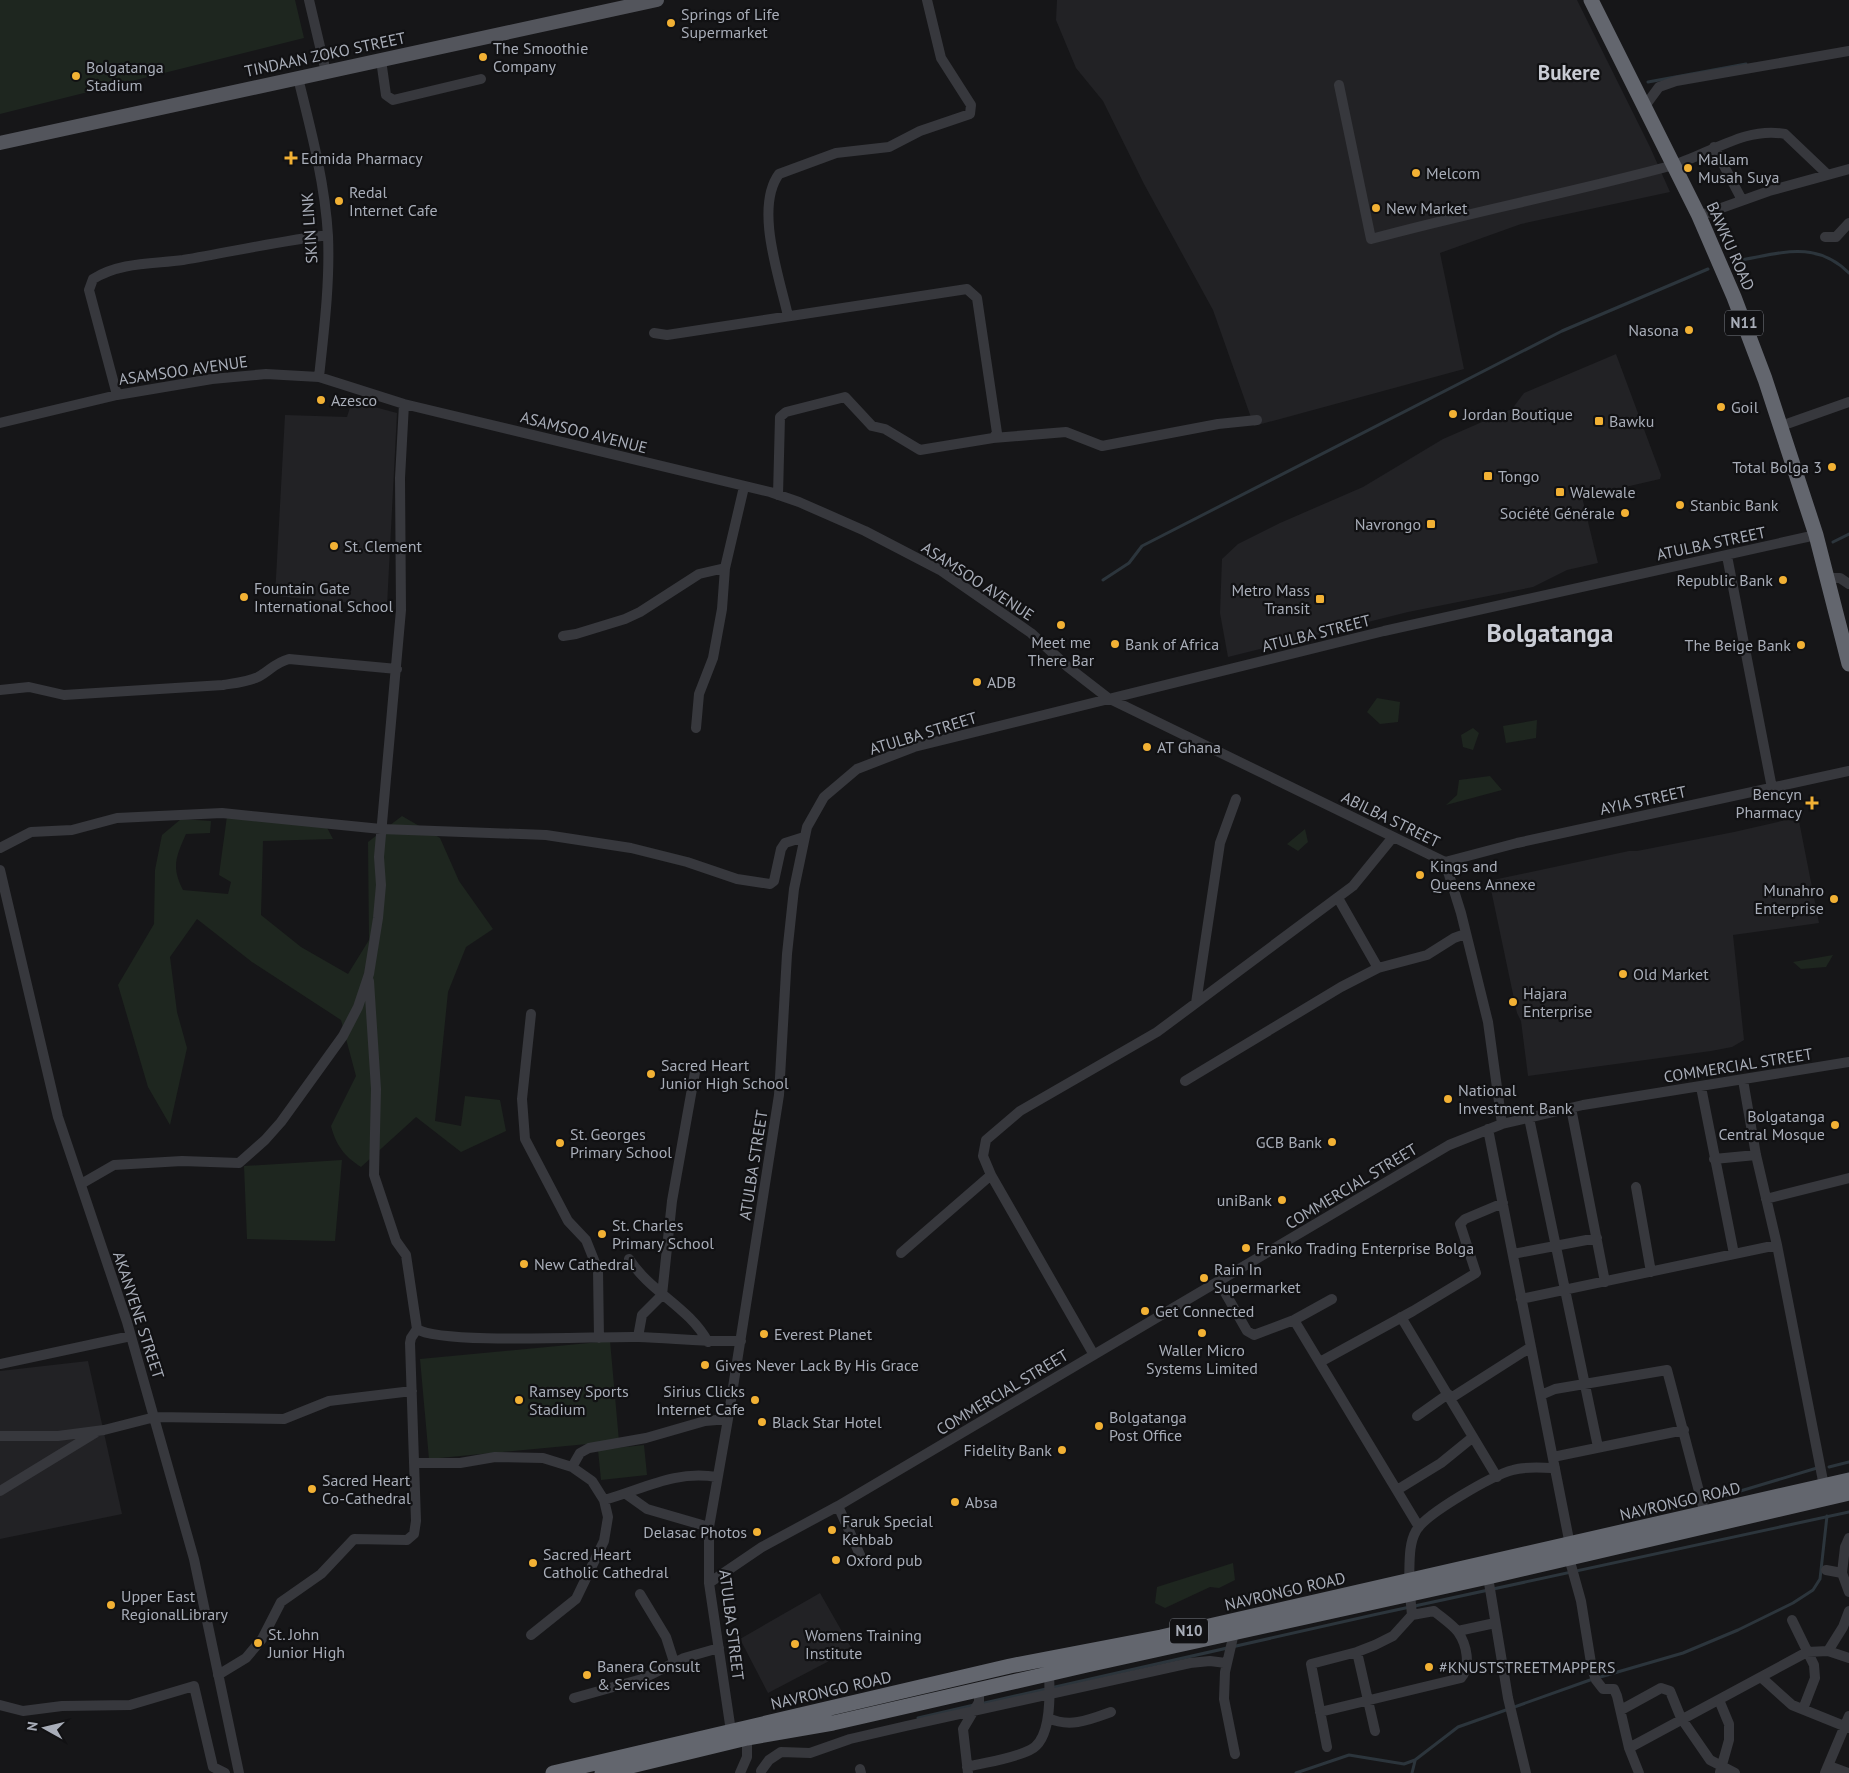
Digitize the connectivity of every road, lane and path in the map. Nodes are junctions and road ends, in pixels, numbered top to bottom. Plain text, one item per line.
1 (310, 0) edge
2 (657, 0) edge
3 (927, 0) edge
4 (1591, 0) edge
5 (612, 5) edge
6 (1849, 51) edge
7 (382, 60) junction
8 (326, 72) junction
9 (298, 78) junction
10 (481, 79) dead end
11 (1339, 85) dead end
12 (1645, 106) junction
13 (0, 143) edge
14 (1714, 148) junction
15 (1672, 165) junction
16 (1849, 169) edge
17 (1827, 174) junction
18 (1742, 200) junction
19 (1699, 216) junction
20 (1849, 223) edge
21 (328, 235) junction
22 (1825, 237) dead end
23 (788, 316) junction
24 (654, 333) dead end
25 (319, 377) junction
26 (117, 395) junction
27 (1849, 402) edge
28 (404, 404) junction
29 (1257, 420) dead end
30 (0, 423) edge
31 (1781, 426) junction
32 (993, 438) junction
33 (744, 487) junction
34 (778, 495) junction
35 (1816, 535) junction
36 (1727, 556) junction
37 (725, 568) junction
38 (1828, 578) junction
39 (1849, 584) edge
40 (563, 636) dead end
41 (1849, 664) edge
42 (397, 669) junction
43 (0, 690) edge
44 (1108, 698) junction
45 (696, 728) dead end
46 (1849, 771) edge
47 (1772, 788) junction
48 (1236, 799) dead end
49 (381, 829) junction
50 (804, 837) junction
51 (1394, 837) junction
52 (0, 848) edge
53 (1445, 862) junction
54 (0, 870) edge
55 (2, 889) edge
56 (1338, 898) junction
57 (1465, 934) junction
58 (1378, 968) junction
59 (369, 974) junction
60 (1196, 1003) junction
61 (531, 1014) dead end
62 (1849, 1062) edge
63 (695, 1072) dead end
64 (1743, 1080) junction
65 (1185, 1081) dead end
66 (1702, 1087) junction
67 (1571, 1108) junction
68 (1529, 1118) junction
69 (1502, 1124) junction
70 (1488, 1129) junction
71 (1756, 1155) junction
72 (1714, 1159) junction
73 (991, 1175) junction
74 (1849, 1178) edge
75 (81, 1184) junction
76 (1636, 1187) dead end
77 (1766, 1199) junction
78 (1503, 1203) junction
79 (1596, 1238) junction
80 (1776, 1245) junction
81 (1556, 1246) junction
82 (901, 1253) dead end
83 (1513, 1254) junction
84 (1734, 1254) junction
85 (629, 1259) dead end
86 (1651, 1272) junction
87 (1219, 1282) junction
88 (1605, 1282) junction
89 (1565, 1290) junction
90 (662, 1296) junction
91 (1332, 1299) dead end
92 (1521, 1299) junction
93 (1401, 1317) junction
94 (1294, 1320) junction
95 (417, 1329) junction
96 (131, 1336) junction
97 (638, 1337) junction
98 (599, 1338) junction
99 (741, 1341) junction
100 (708, 1342) junction
101 (1531, 1347) junction
102 (1094, 1355) junction
103 (1320, 1362) junction
104 (0, 1364) edge
105 (1585, 1384) junction
106 (412, 1391) junction
107 (1541, 1395) junction
108 (1449, 1396) junction
109 (1417, 1416) dead end
110 (155, 1417) junction
111 (728, 1419) junction
112 (1684, 1430) junction
113 (98, 1431) junction
114 (0, 1436) edge
115 (1473, 1437) junction
116 (1598, 1447) junction
117 (1554, 1462) junction
118 (415, 1463) junction
119 (572, 1467) junction
120 (717, 1477) junction
121 (1497, 1477) junction
122 (1849, 1480) edge
123 (1824, 1486) junction
124 (1397, 1490) junction
125 (0, 1491) edge
126 (1849, 1493) edge
127 (626, 1494) junction
128 (604, 1500) junction
129 (838, 1506) junction
130 (1705, 1514) junction
131 (1419, 1526) junction
132 (709, 1527) junction
133 (1849, 1538) edge
134 (1570, 1550) junction
135 (861, 1557) dead end
136 (1826, 1570) dead end
137 (1842, 1573) junction
138 (1488, 1577) junction
139 (709, 1583) junction
140 (1409, 1587) junction
141 (1849, 1592) edge
142 (640, 1594) dead end
143 (1849, 1611) edge
144 (1412, 1615) junction
145 (1792, 1620) dead end
146 (1495, 1623) junction
147 (1458, 1632) junction
148 (1234, 1633) junction
149 (531, 1635) dead end
150 (719, 1648) junction
151 (1828, 1651) junction
152 (1357, 1652) junction
153 (1807, 1652) junction
154 (1849, 1658) edge
155 (674, 1662) junction
156 (1226, 1663) junction
157 (218, 1675) junction
158 (1762, 1678) junction
159 (1049, 1685) junction
160 (978, 1691) junction
161 (574, 1698) dead end
162 (1368, 1700) junction
163 (1719, 1700) junction
164 (0, 1706) edge
165 (1803, 1709) junction
166 (975, 1710) junction
167 (1621, 1710) junction
168 (1111, 1712) dead end
169 (1320, 1712) junction
170 (1849, 1716) edge
171 (1048, 1718) junction
172 (1681, 1718) junction
173 (1847, 1727) edge
174 (1375, 1731) dead end
175 (739, 1734) junction
176 (1327, 1747) dead end
177 (1629, 1748) junction
178 (1235, 1754) dead end
179 (745, 1762) junction
180 (1827, 1769) edge
181 (967, 1770) edge
182 (1720, 1770) edge
183 (233, 1772) edge
184 (762, 1772) edge
185 (553, 1773) edge
186 (602, 1773) edge
187 (740, 1773) edge
188 (1526, 1773) edge
189 (1639, 1773) edge
190 (1735, 1773) edge
191 (1848, 1773) edge

1 - 8 street
2 - 5 main road, TINDAAN ZOKO STREET
3 - 23 street
4 - 12 highway, BAWKU ROAD / N11
5 - 7 main road, TINDAAN ZOKO STREET
6 - 12 street
7 - 8 main road, TINDAAN ZOKO STREET
7 - 10 street
8 - 9 main road, TINDAAN ZOKO STREET
9 - 13 main road, TINDAAN ZOKO STREET
9 - 21 street, SKIN LINK
11 - 15 street
12 - 15 highway, BAWKU ROAD / N11
14 - 15 street
14 - 17 street
14 - 18 street
15 - 19 highway, BAWKU ROAD / N11
16 - 17 street
17 - 18 street
18 - 19 street
19 - 31 highway, BAWKU ROAD / N11
20 - 22 street
21 - 25 street, SKIN LINK
21 - 26 street
23 - 24 street
23 - 32 street
25 - 26 street, ASAMSOO AVENUE
25 - 28 street, ASAMSOO AVENUE
26 - 30 street, ASAMSOO AVENUE
27 - 31 street
28 - 33 street, ASAMSOO AVENUE
28 - 42 street
29 - 32 street
31 - 35 highway, BAWKU ROAD / N11
32 - 34 street
33 - 34 street, ASAMSOO AVENUE
33 - 37 street
34 - 44 street, ASAMSOO AVENUE
35 - 36 street, ATULBA STREET
35 - 38 highway, BAWKU ROAD / N11
36 - 44 street, ATULBA STREET
36 - 47 street
37 - 40 street
37 - 45 street
38 - 39 street
38 - 41 highway, BAWKU ROAD / N11
42 - 43 street
42 - 49 street
44 - 50 street, ATULBA STREET
44 - 51 street, ABILBA STREET
46 - 47 street, AYIA STREET
47 - 53 street, AYIA STREET
48 - 60 street
49 - 50 street
49 - 52 street
49 - 59 street
50 - 99 street, ATULBA STREET
51 - 53 street, ABILBA STREET
51 - 56 street
53 - 57 street, ABILBA STREET
54 - 55 street, AKANYENE STREET
55 - 75 street, AKANYENE STREET
56 - 58 street
56 - 60 street
57 - 58 street
57 - 69 street, ABILBA STREET
58 - 65 street
59 - 75 street
59 - 95 street
60 - 73 street
61 - 98 street
62 - 64 street, COMMERCIAL STREET
63 - 90 street
64 - 66 street, COMMERCIAL STREET
64 - 71 street
66 - 67 street, COMMERCIAL STREET
66 - 72 street
67 - 68 street, COMMERCIAL STREET
67 - 79 street
68 - 69 street, COMMERCIAL STREET
68 - 81 street
69 - 70 street, COMMERCIAL STREET
70 - 78 street
70 - 87 street, COMMERCIAL STREET
71 - 72 street
71 - 77 street
72 - 84 street
73 - 82 street
73 - 102 street
74 - 77 street
75 - 96 street, AKANYENE STREET
76 - 86 street
77 - 80 street
78 - 83 street
78 - 93 street
79 - 81 street
79 - 88 street
80 - 84 street
80 - 123 street
81 - 83 street
81 - 89 street
83 - 92 street
84 - 86 street
85 - 90 street
86 - 88 street
87 - 94 street
87 - 102 street, COMMERCIAL STREET
88 - 89 street
89 - 92 street
89 - 105 street
90 - 97 street
90 - 100 street
91 - 94 street
92 - 101 street
93 - 103 street
93 - 108 street
94 - 103 street
95 - 98 street
95 - 106 street
96 - 104 street
96 - 110 street, AKANYENE STREET
97 - 98 street
97 - 100 street
99 - 100 street
99 - 111 street, ATULBA STREET
101 - 107 street
101 - 108 street
102 - 129 street, COMMERCIAL STREET
103 - 124 street
105 - 107 street
105 - 112 street
105 - 116 street
106 - 110 street
106 - 118 street
107 - 117 street
108 - 109 street
108 - 115 street
110 - 113 street
110 - 157 street, AKANYENE STREET
111 - 119 street
111 - 120 street, ATULBA STREET
112 - 116 street
112 - 130 street
113 - 114 street
113 - 125 street
115 - 121 street
115 - 124 street
116 - 117 street
117 - 121 street
117 - 134 street
118 - 119 street
118 - 157 street
119 - 128 street
120 - 127 street
120 - 132 street, ATULBA STREET
121 - 131 street
122 - 123 highway, NAVRONGO ROAD / N10
123 - 130 highway, NAVRONGO ROAD / N10
124 - 131 street
126 - 134 highway, NAVRONGO ROAD / N10
127 - 128 street
127 - 132 street
128 - 149 street
129 - 135 street
129 - 139 street, COMMERCIAL STREET
130 - 134 highway, NAVRONGO ROAD / N10
131 - 140 street
132 - 139 street, ATULBA STREET
133 - 137 street
134 - 138 highway, NAVRONGO ROAD / N10
134 - 140 highway, NAVRONGO ROAD / N10
134 - 167 street
136 - 137 street
137 - 141 street
138 - 140 highway, NAVRONGO ROAD / N10
138 - 146 street
139 - 150 street, ATULBA STREET
140 - 144 street
140 - 148 highway, NAVRONGO ROAD / N10
140 - 175 highway, NAVRONGO ROAD / N10
142 - 155 street
143 - 151 street
144 - 147 street
144 - 152 street
145 - 153 street
146 - 147 street
146 - 188 street
147 - 162 street
148 - 156 street
148 - 159 highway, NAVRONGO ROAD / N10
150 - 155 street
150 - 175 street, ATULBA STREET
151 - 153 street
151 - 154 street
152 - 162 street
152 - 169 street
153 - 158 street
153 - 165 street
155 - 161 street
156 - 159 street
156 - 178 street
157 - 183 street, AKANYENE STREET
158 - 163 street
158 - 165 street
159 - 160 highway, NAVRONGO ROAD / N10
159 - 166 street
159 - 171 street
160 - 166 street
160 - 175 highway, NAVRONGO ROAD / N10
162 - 169 street
162 - 174 street
163 - 172 street
163 - 182 street
164 - 183 street
165 - 173 street
166 - 181 street
166 - 184 street
167 - 172 street
167 - 177 street
168 - 171 street
169 - 176 street
170 - 173 street
171 - 181 street
172 - 177 street
172 - 182 street
173 - 180 street
175 - 179 street, ATULBA STREET
175 - 185 highway, NAVRONGO ROAD / N10
175 - 186 highway, NAVRONGO ROAD / N10
177 - 189 street
179 - 184 street
179 - 187 street, ATULBA STREET
180 - 191 street
182 - 190 street

